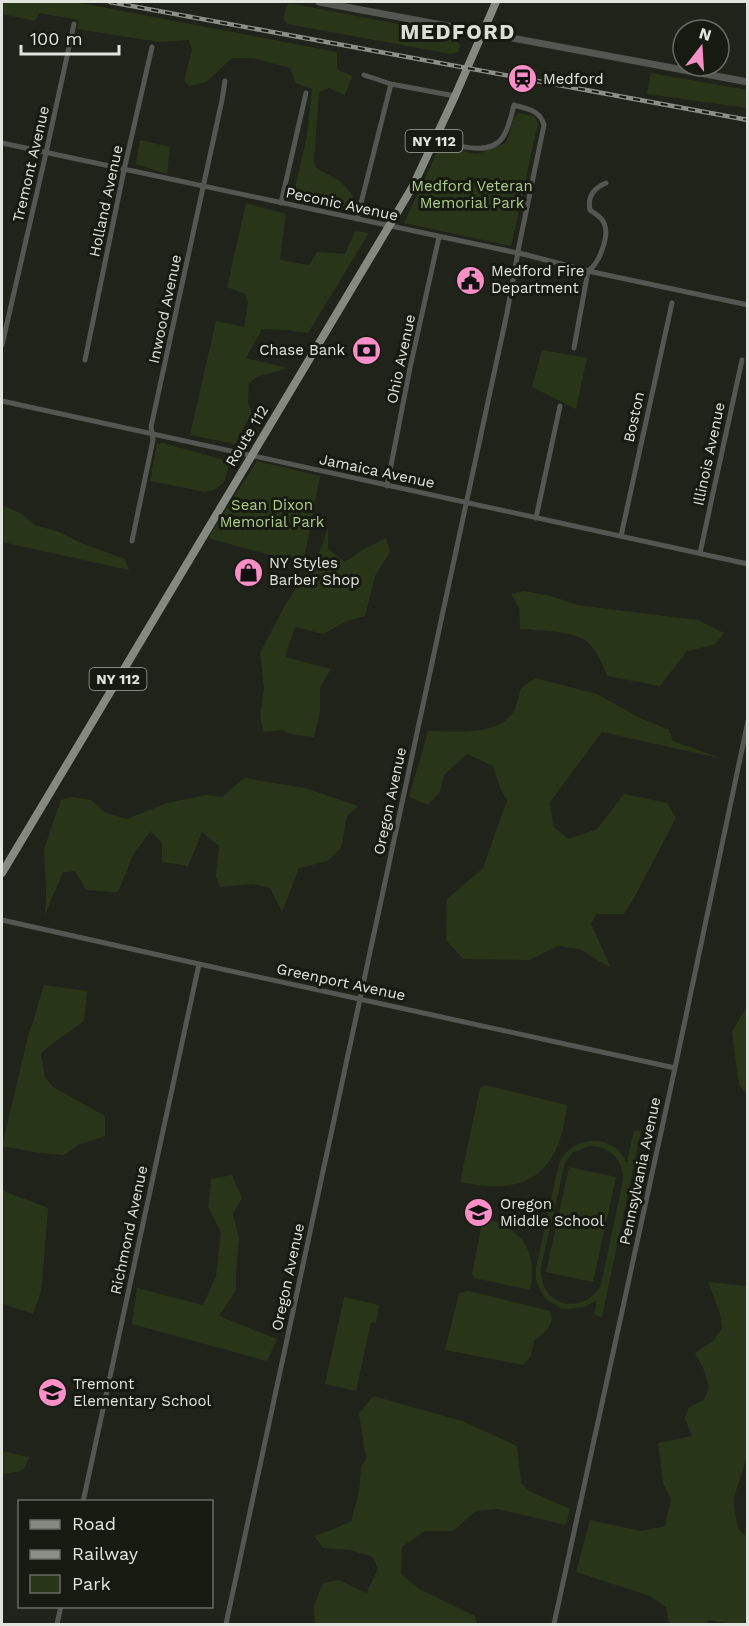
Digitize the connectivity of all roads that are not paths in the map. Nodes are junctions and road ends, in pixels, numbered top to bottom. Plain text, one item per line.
1 (320, 2) edge
2 (496, 2) edge
3 (74, 24) dead end
4 (483, 32) junction
5 (152, 47) dead end
6 (364, 75) dead end
7 (225, 81) dead end
8 (747, 82) edge
9 (391, 84) junction
10 (306, 93) dead end
11 (455, 96) junction
12 (435, 140) junction
13 (2, 143) edge
14 (46, 153) junction
15 (124, 170) junction
16 (606, 183) dead end
17 (203, 187) junction
18 (281, 203) junction
19 (357, 219) junction
20 (389, 226) junction
21 (440, 237) junction
22 (518, 254) junction
23 (588, 271) junction
24 (672, 303) dead end
25 (747, 305) edge
26 (2, 345) edge
27 (574, 348) dead end
28 (85, 360) dead end
29 (742, 360) dead end
30 (2, 401) edge
31 (560, 406) dead end
32 (152, 434) junction
33 (251, 456) junction
34 (387, 486) junction
35 (466, 503) junction
36 (536, 518) junction
37 (621, 536) junction
38 (132, 542) dead end
39 (700, 553) junction
40 (747, 564) edge
41 (747, 722) edge
42 (2, 873) edge
43 (2, 920) edge
44 (199, 964) junction
45 (360, 999) junction
46 (675, 1068) junction
47 (84, 1500) edge
48 (61, 1608) edge
49 (57, 1624) edge
50 (225, 1624) edge
51 (554, 1624) edge

1 - 4 street
2 - 4 main road, Route 112 / NY 112
3 - 14 street, Tremont Avenue
4 - 8 street
4 - 11 main road, Route 112 / NY 112
5 - 15 street, Holland Avenue
6 - 9 street
7 - 17 street, Inwood Avenue
9 - 11 street
9 - 19 street
10 - 18 street
11 - 12 main road, Route 112 / NY 112
12 - 20 main road, Route 112 / NY 112
12 - 22 street, Oregon Avenue
13 - 14 street, Peconic Avenue
14 - 15 street, Peconic Avenue
14 - 26 street, Tremont Avenue
15 - 17 street, Peconic Avenue
15 - 28 street, Holland Avenue
16 - 23 street
17 - 18 street, Peconic Avenue
17 - 32 street, Inwood Avenue
18 - 19 street, Peconic Avenue
19 - 20 street, Peconic Avenue
20 - 21 street, Peconic Avenue
20 - 33 main road, Route 112 / NY 112
21 - 22 street, Peconic Avenue
21 - 34 street, Ohio Avenue
22 - 23 street, Peconic Avenue
22 - 35 street, Oregon Avenue
23 - 25 street, Peconic Avenue
23 - 27 street
24 - 37 street, Boston
29 - 39 street, Illinois Avenue
30 - 32 street, Jamaica Avenue
31 - 36 street
32 - 33 street, Jamaica Avenue
32 - 38 street, Inwood Avenue
33 - 34 street, Jamaica Avenue
33 - 42 main road, Route 112 / NY 112
34 - 35 street, Jamaica Avenue
35 - 36 street, Jamaica Avenue
35 - 45 street, Oregon Avenue
36 - 37 street, Jamaica Avenue
37 - 39 street, Jamaica Avenue
39 - 40 street, Jamaica Avenue
41 - 46 street, Pennsylvania Avenue
43 - 44 street, Greenport Avenue
44 - 45 street, Greenport Avenue
44 - 47 street, Richmond Avenue
45 - 46 street, Greenport Avenue
45 - 50 street, Oregon Avenue
46 - 51 street, Pennsylvania Avenue
48 - 49 street

